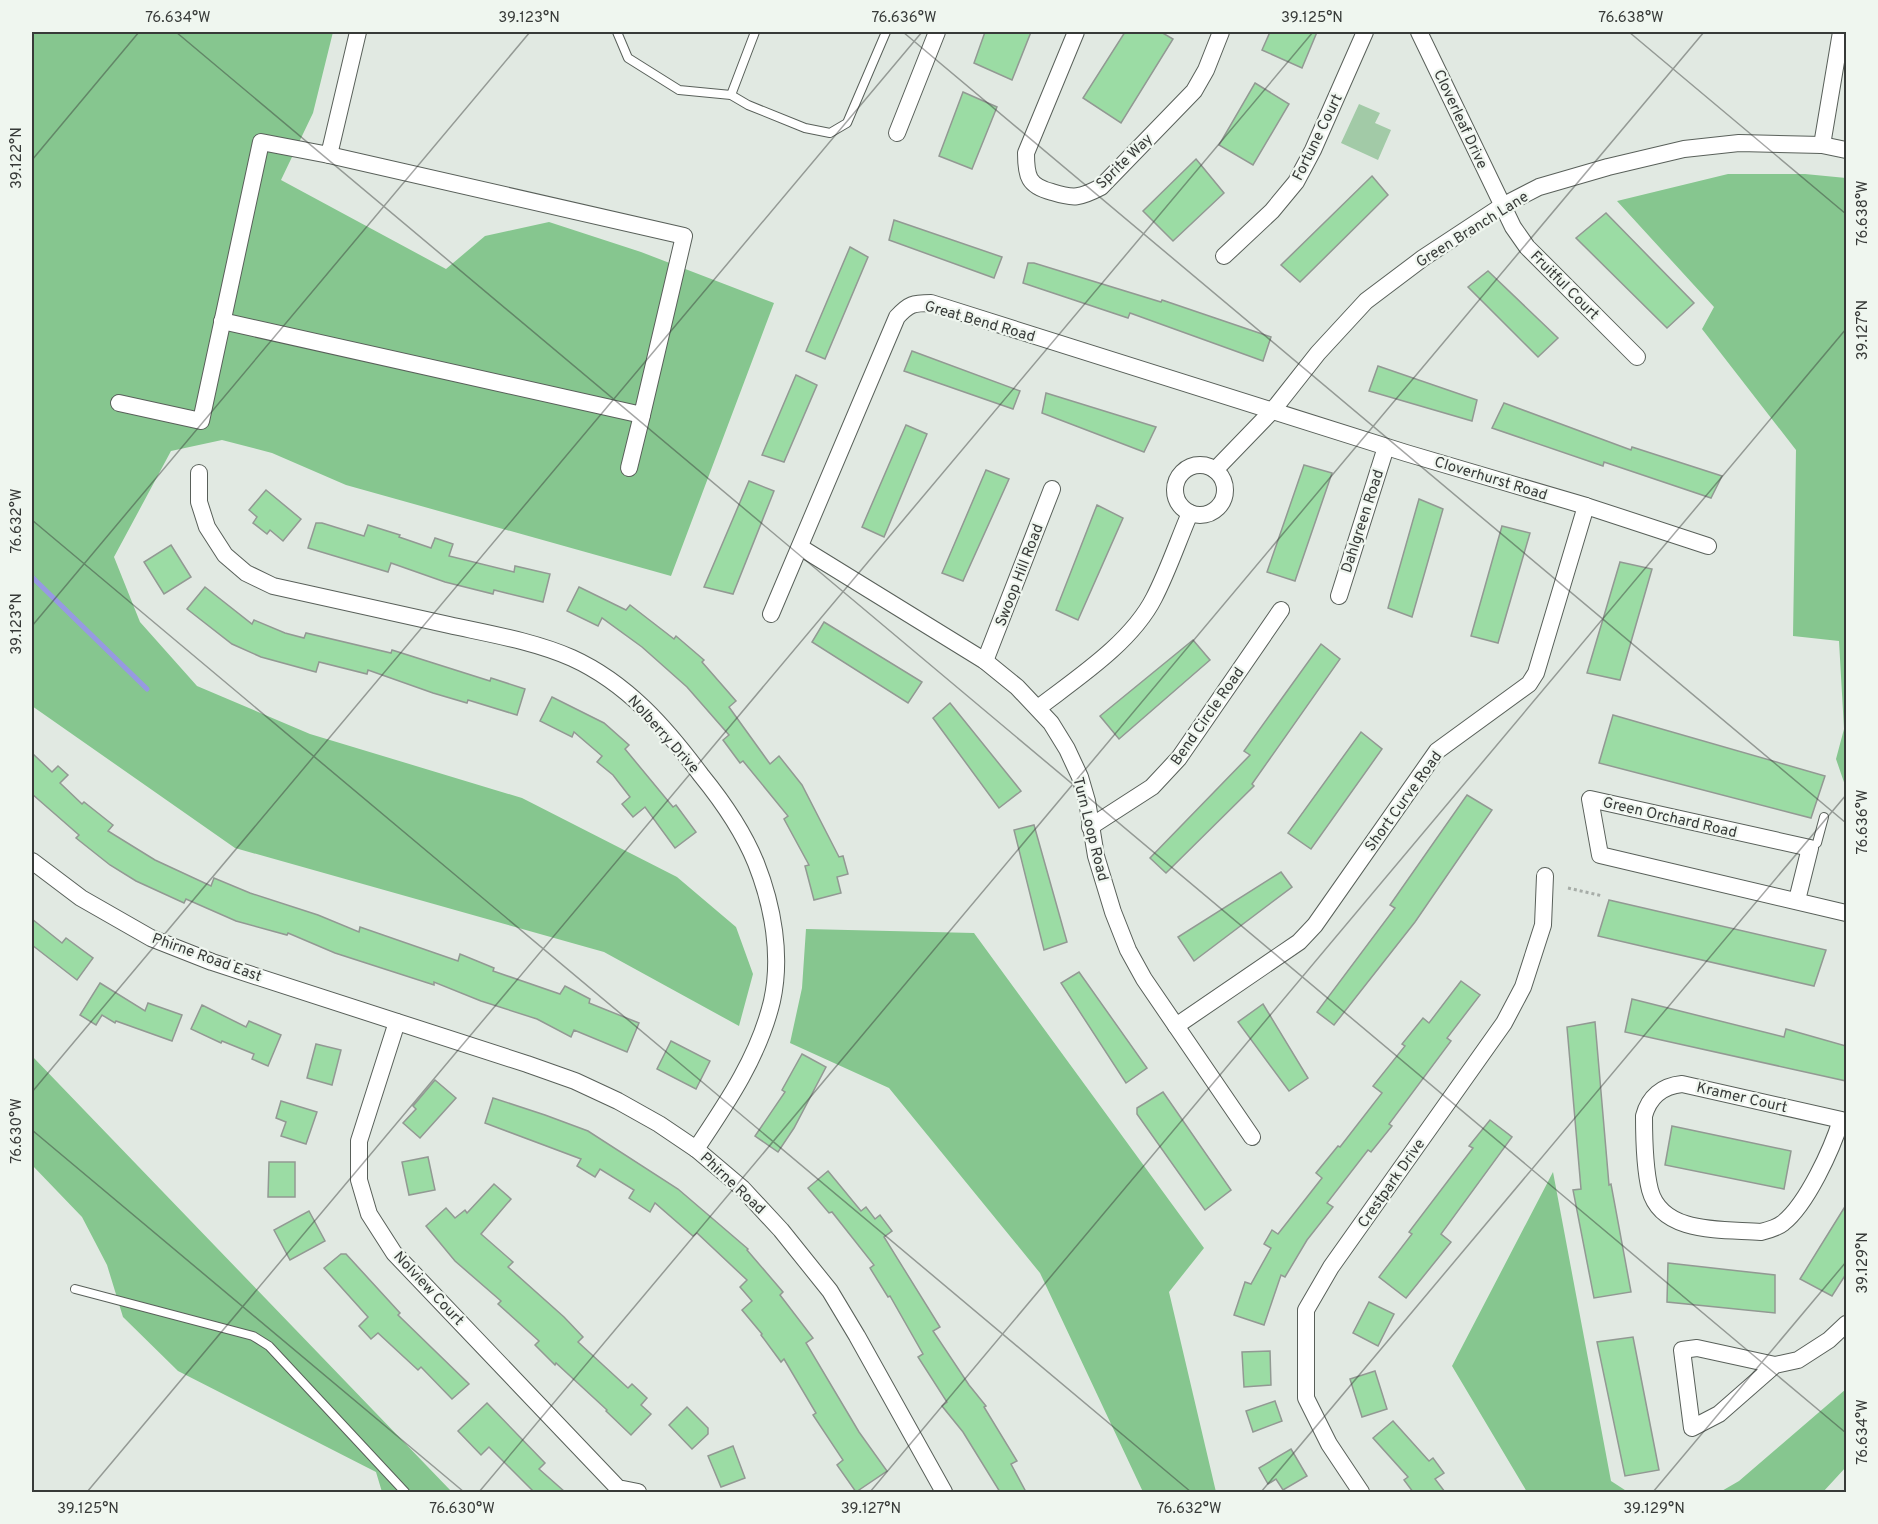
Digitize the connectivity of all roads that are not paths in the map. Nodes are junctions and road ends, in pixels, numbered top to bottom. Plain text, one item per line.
1 (358, 32) edge
2 (617, 32) edge
3 (755, 32) edge
4 (886, 32) edge
5 (937, 32) edge
6 (1076, 32) edge
7 (1221, 32) edge
8 (1365, 32) edge
9 (1419, 32) edge
10 (1841, 32) edge
11 (731, 95) junction
12 (897, 133) dead end
13 (1822, 146) junction
14 (1846, 150) edge
15 (329, 155) junction
16 (1503, 207) junction
17 (1224, 255) dead end
18 (222, 321) junction
19 (1637, 357) dead end
20 (119, 403) dead end
21 (1273, 410) junction
22 (642, 415) junction
23 (1386, 447) junction
24 (629, 468) dead end
25 (1215, 470) junction
26 (199, 473) dead end
27 (1052, 489) dead end
28 (1586, 506) junction
29 (1190, 513) junction
30 (1708, 546) dead end
31 (800, 547) junction
32 (1339, 596) dead end
33 (1281, 610) dead end
34 (771, 614) dead end
35 (985, 662) junction
36 (1038, 708) junction
37 (1824, 817) dead end
38 (1090, 827) junction
39 (1810, 848) junction
40 (32, 861) edge
41 (1545, 876) dead end
42 (1797, 900) junction
43 (1846, 913) edge
44 (397, 1022) junction
45 (1176, 1026) junction
46 (1844, 1120) edge
47 (1252, 1137) dead end
48 (696, 1149) junction
49 (75, 1289) dead end
50 (1846, 1324) edge
51 (1775, 1365) junction
52 (405, 1492) edge
53 (638, 1492) edge
54 (944, 1492) edge
55 (1360, 1492) edge

1 - 15 street
2 - 11 lane
3 - 11 lane
4 - 11 lane
5 - 12 street
6 - 7 street, Sprite Way
8 - 17 street, Fortune Court
9 - 16 street, Cloverleaf Drive
10 - 13 street
13 - 14 street, Green Branch Lane
13 - 16 street, Green Branch Lane
15 - 18 street
15 - 22 street
16 - 19 street, Fruitful Court
16 - 21 street, Green Branch Lane
18 - 20 street
18 - 22 street
21 - 23 street, Cloverhurst Road
21 - 25 street, Green Branch Lane
21 - 31 street, Great Bend Road
22 - 24 street
23 - 28 street, Cloverhurst Road
23 - 32 street, Dahlgreen Road
25 - 29 street
25 - 29 street
26 - 48 street, Nolberry Drive
27 - 35 street, Swoop Hill Road
28 - 30 street, Cloverhurst Road
28 - 45 street, Short Curve Road
29 - 36 street
31 - 34 street, Great Bend Road
31 - 35 street, Turn Loop Road
33 - 38 street, Bend Circle Road
35 - 36 street, Turn Loop Road
36 - 38 street, Turn Loop Road
37 - 39 lane
38 - 45 street, Turn Loop Road
39 - 42 street
39 - 42 street, Green Orchard Road
40 - 44 street, Phirne Road East
41 - 55 street, Crestpark Drive
42 - 43 street, Green Orchard Road
44 - 48 street, Phirne Road
44 - 53 street, Nolview Court
45 - 47 street, Turn Loop Road
46 - 46 street, Kramer Court
48 - 54 street, Phirne Road
49 - 52 lane
50 - 51 street
51 - 51 street

